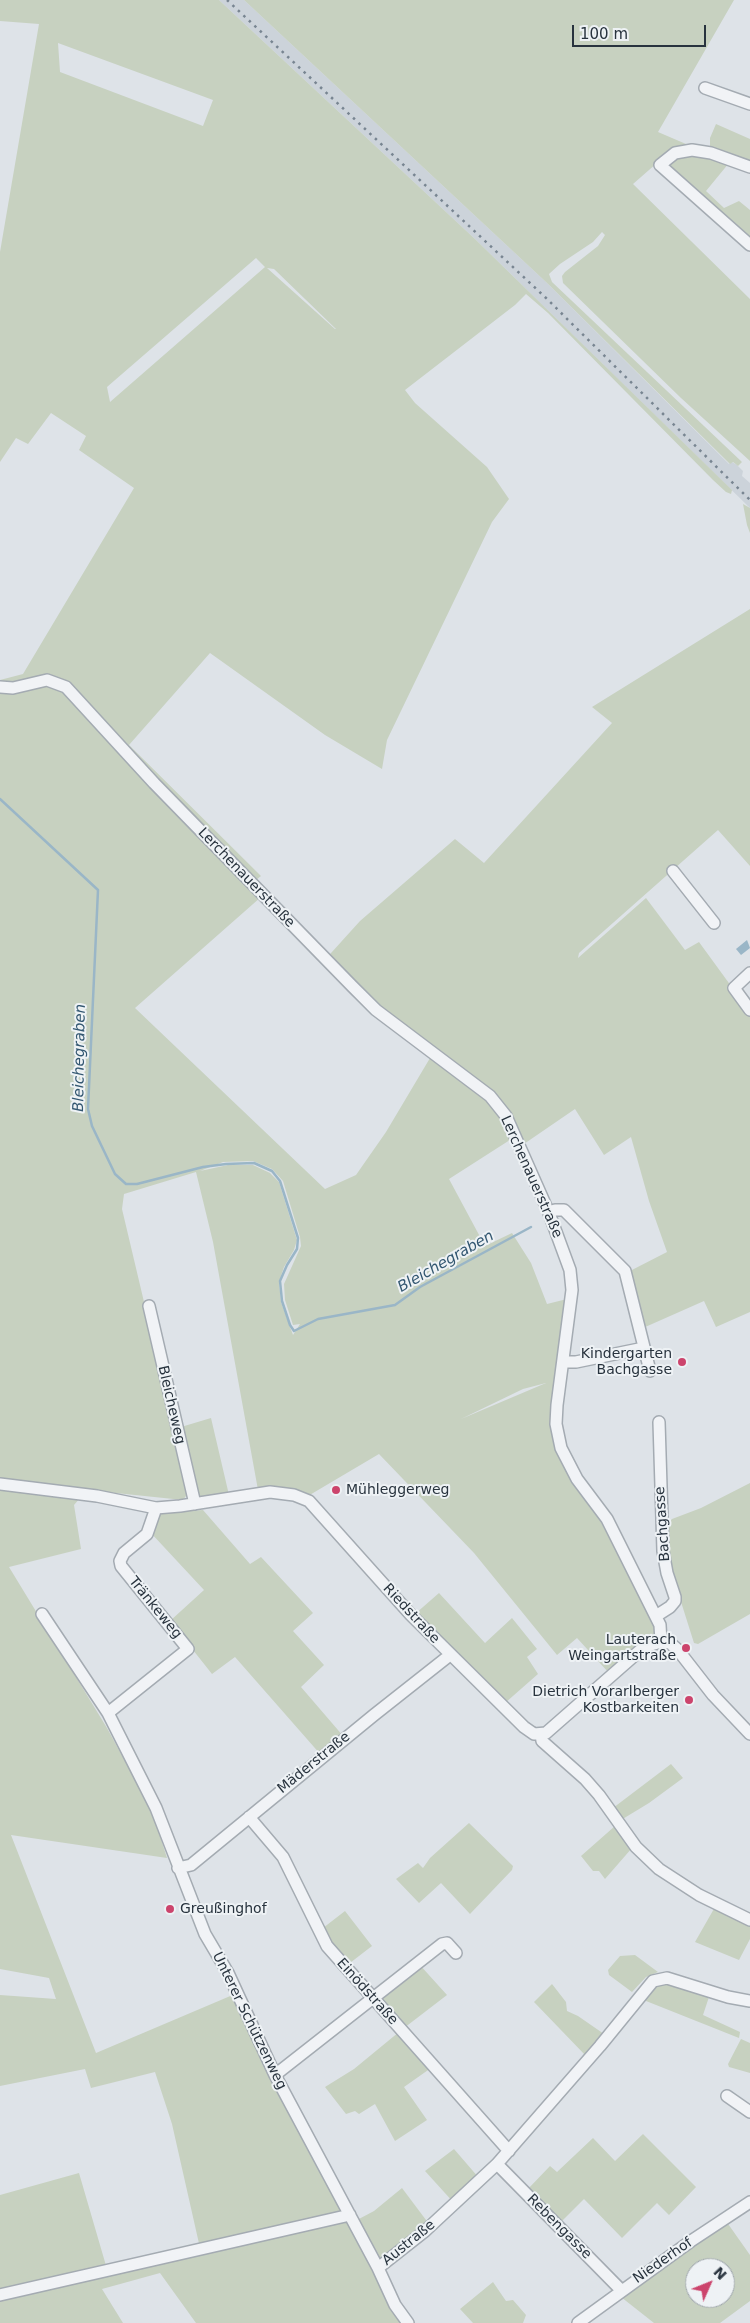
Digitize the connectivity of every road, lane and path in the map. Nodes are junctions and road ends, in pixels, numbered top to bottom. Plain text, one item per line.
1 (704, 88) dead end
2 (750, 104) edge
3 (750, 167) edge
4 (750, 245) edge
5 (0, 687) edge
6 (673, 871) dead end
7 (714, 923) dead end
8 (750, 973) edge
9 (750, 1010) edge
10 (549, 1213) junction
11 (149, 1306) dead end
12 (644, 1348) junction
13 (564, 1362) junction
14 (650, 1371) dead end
15 (659, 1422) dead end
16 (0, 1484) edge
17 (195, 1504) junction
18 (156, 1508) junction
19 (42, 1614) dead end
20 (656, 1616) junction
21 (661, 1642) junction
22 (450, 1656) junction
23 (108, 1713) junction
24 (541, 1734) junction
25 (750, 1734) edge
26 (248, 1817) junction
27 (178, 1868) junction
28 (750, 1920) edge
29 (456, 1953) dead end
30 (373, 1999) junction
31 (750, 2001) edge
32 (275, 2075) junction
33 (727, 2096) dead end
34 (750, 2112) edge
35 (509, 2151) junction
36 (497, 2164) junction
37 (750, 2202) edge
38 (350, 2215) junction
39 (378, 2268) junction
40 (621, 2290) junction
41 (0, 2295) edge
42 (408, 2323) edge
43 (578, 2323) edge

1 - 2 street
3 - 4 street
5 - 10 street, Lerchenauerstraße
6 - 7 street
8 - 9 street
10 - 12 street
10 - 13 street, Lerchenauerstraße
11 - 17 street, Bleicheweg
12 - 13 street
12 - 14 street
13 - 20 street, Lerchenauerstraße
15 - 20 street, Bachgasse
16 - 18 street, Riedstraße
17 - 18 street, Riedstraße
17 - 22 street, Riedstraße
18 - 23 street, Tränkeweg
19 - 23 street, Unterer Schützenweg
20 - 21 street, Lerchenauerstraße
21 - 24 street
21 - 25 street
22 - 24 street, Riedstraße
22 - 26 street, Mäderstraße
23 - 27 street, Unterer Schützenweg
24 - 28 street, Riedstraße
26 - 27 street, Mäderstraße
26 - 30 street, Einödstraße
27 - 32 street, Unterer Schützenweg
29 - 30 street
30 - 32 street
30 - 35 street, Einödstraße
31 - 35 street, Austraße
32 - 38 street, Unterer Schützenweg
33 - 34 street
35 - 36 street, Austraße
36 - 39 street, Austraße
36 - 40 street, Rebengasse
37 - 40 street, Niederhof
38 - 39 street, Austraße
38 - 41 street
39 - 42 street
40 - 43 street, Niederhof

